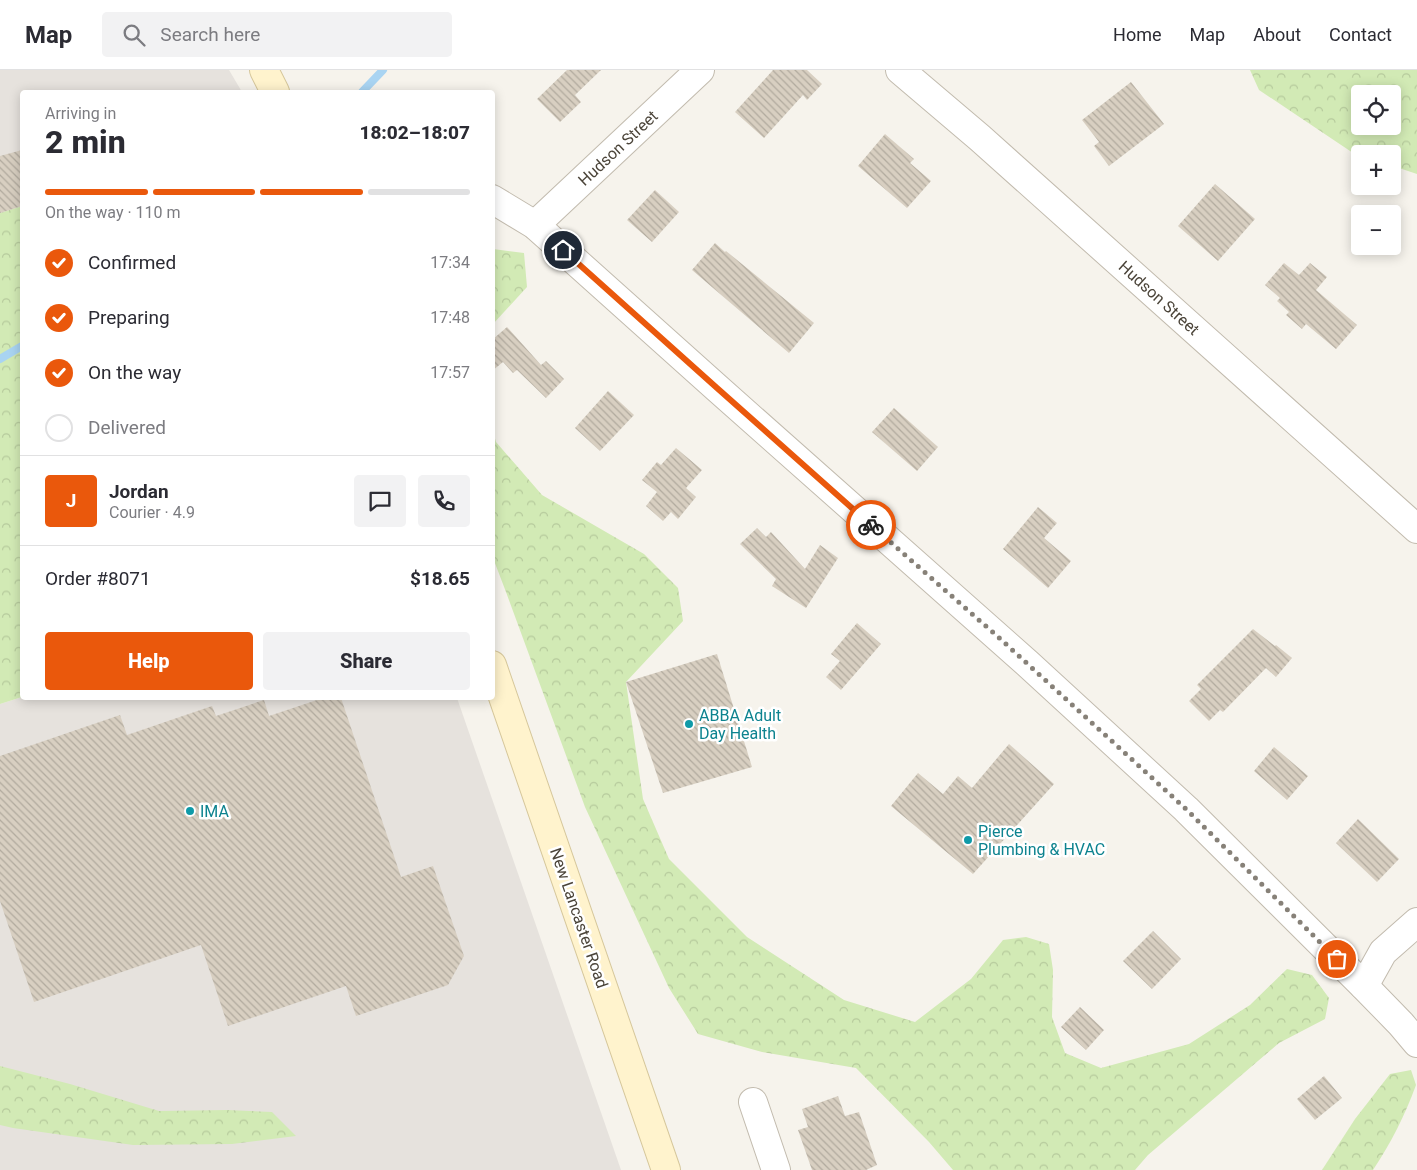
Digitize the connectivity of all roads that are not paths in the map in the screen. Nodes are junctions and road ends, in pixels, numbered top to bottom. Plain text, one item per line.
1 (264, 70) edge
2 (700, 70) edge
3 (900, 70) edge
4 (274, 90) edge
5 (495, 201) edge
6 (536, 225) junction
7 (1417, 529) edge
8 (495, 674) edge
9 (1417, 922) edge
10 (1364, 986) junction
11 (1417, 1043) edge
12 (753, 1102) dead end
13 (666, 1170) edge
14 (776, 1170) edge

1 - 4 main road
2 - 6 street, Hudson Street
3 - 7 street, Hudson Street
5 - 6 street
6 - 10 street
8 - 13 main road, New Lancaster Road
9 - 10 street
10 - 11 street
12 - 14 street

